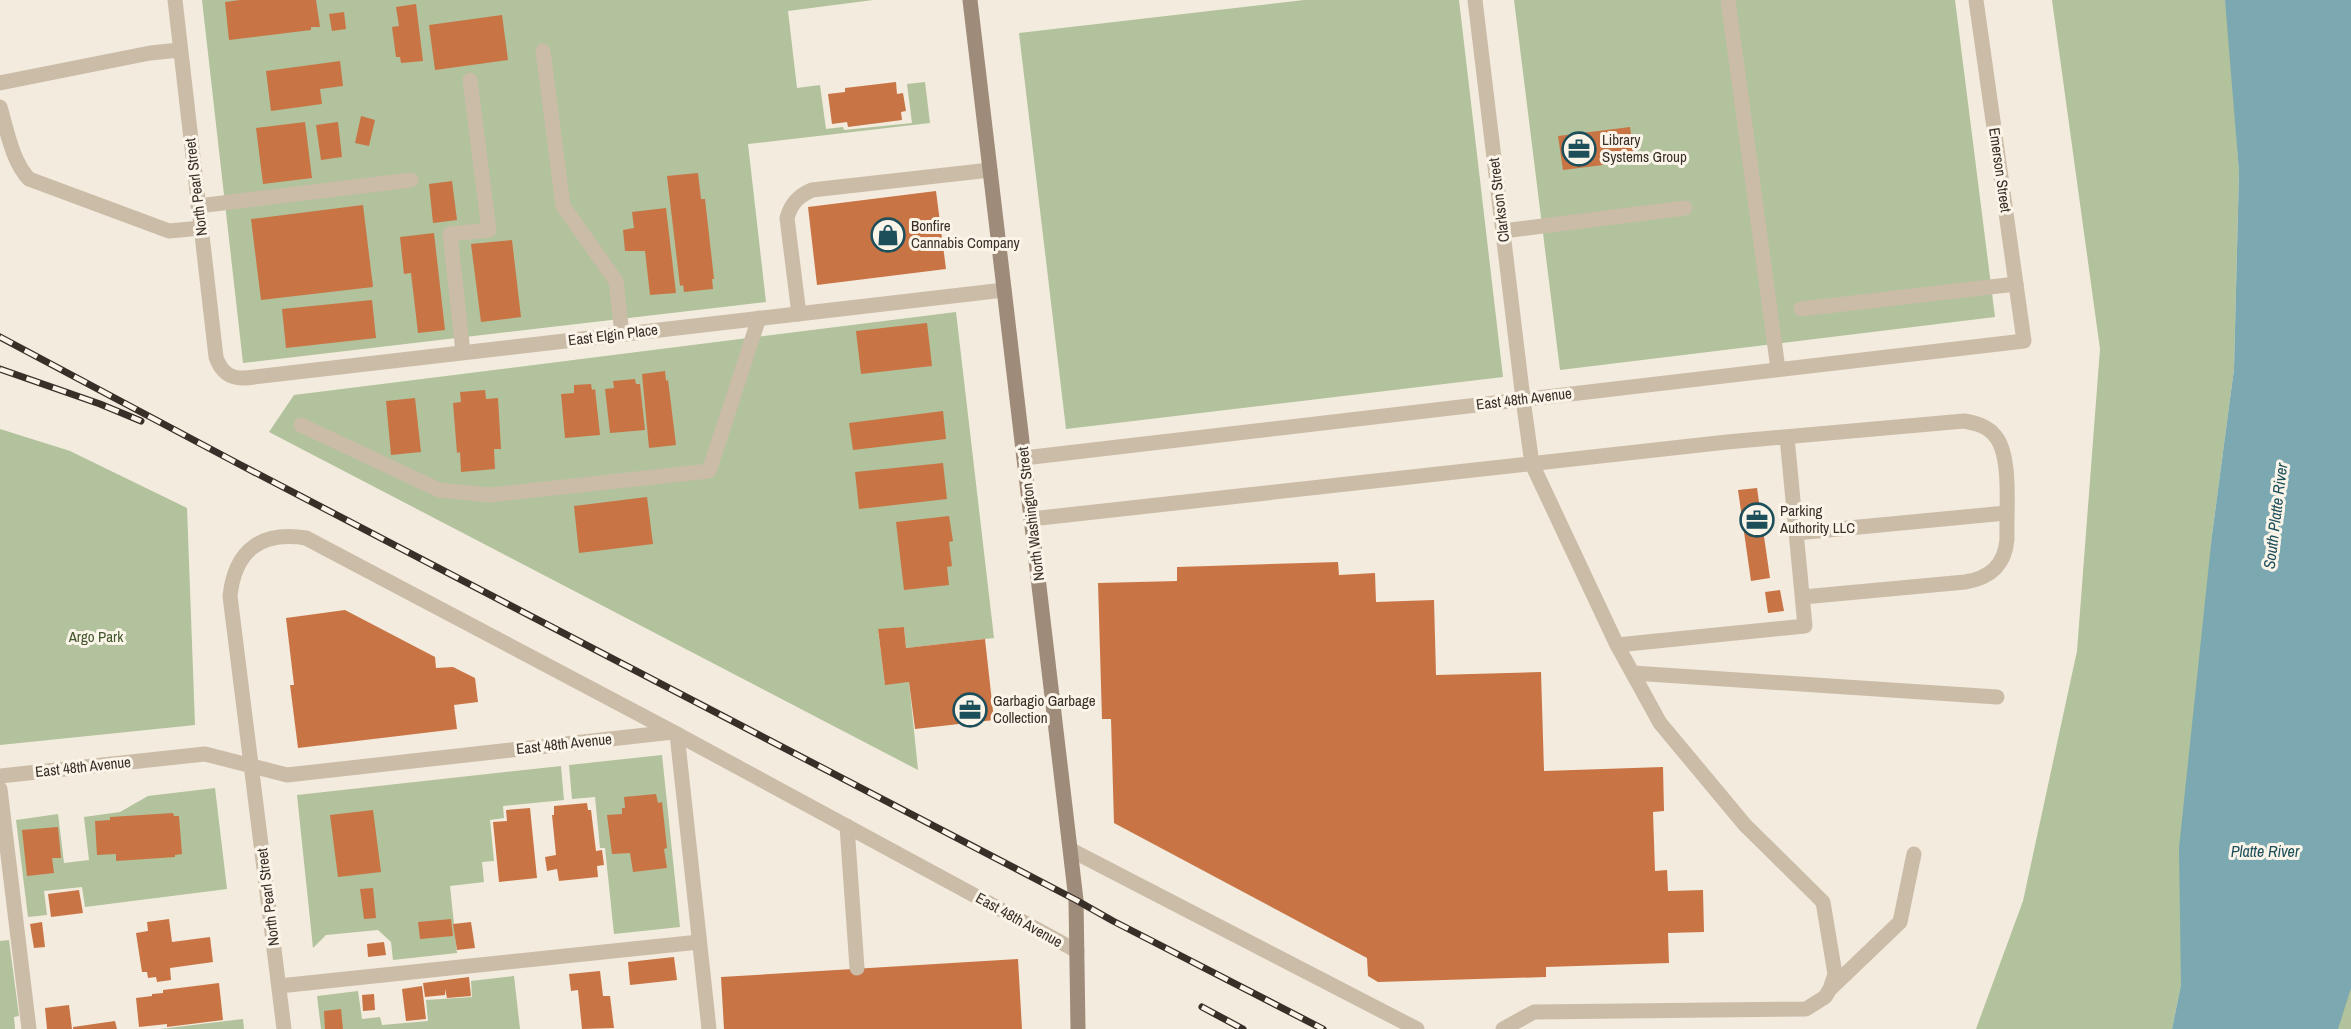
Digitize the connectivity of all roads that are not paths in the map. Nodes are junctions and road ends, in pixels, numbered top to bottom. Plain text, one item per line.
1 (175, 0) edge
2 (970, 0) edge
3 (1475, 0) edge
4 (1728, 0) edge
5 (1976, 0) edge
6 (180, 50) junction
7 (543, 51) dead end
8 (470, 80) dead end
9 (0, 83) edge
10 (0, 106) edge
11 (990, 170) junction
12 (411, 180) dead end
13 (198, 206) junction
14 (1685, 208) dead end
15 (201, 228) junction
16 (1503, 231) junction
17 (2016, 284) junction
18 (1004, 290) junction
19 (1801, 309) dead end
20 (799, 314) junction
21 (759, 318) junction
22 (622, 334) junction
23 (2024, 341) joint
24 (463, 352) junction
25 (1778, 369) junction
26 (224, 371) joint
27 (1523, 399) junction
28 (301, 425) dead end
29 (1787, 437) junction
30 (1024, 458) junction
31 (1532, 464) junction
32 (2006, 513) junction
33 (1031, 519) junction
34 (1796, 533) junction
35 (1803, 597) junction
36 (1617, 645) junction
37 (1633, 673) junction
38 (1997, 697) dead end
39 (675, 733) junction
40 (252, 766) junction
41 (0, 776) edge
42 (0, 789) edge
43 (847, 826) junction
44 (1071, 850) junction
45 (1914, 854) dead end
46 (699, 942) junction
47 (1077, 951) junction
48 (857, 968) dead end
49 (279, 986) junction
50 (1830, 988) junction
51 (29, 1029) edge
52 (284, 1029) edge
53 (709, 1029) edge
54 (1078, 1029) edge
55 (1417, 1029) edge
56 (1503, 1029) edge

1 - 6 street, North Pearl Street
2 - 11 main road, North Washington Street
3 - 16 street, Clarkson Street
4 - 25 street
5 - 17 street, Emerson Street
6 - 9 street
6 - 13 street, North Pearl Street
7 - 22 street
8 - 24 street
10 - 15 street
11 - 18 main road, North Washington Street
11 - 20 street
12 - 13 street
13 - 15 street, North Pearl Street
14 - 16 street
15 - 26 street, North Pearl Street
16 - 27 street, Clarkson Street
17 - 19 street
17 - 23 street, Emerson Street
18 - 20 street, East Elgin Place
18 - 30 main road, North Washington Street
20 - 21 street, East Elgin Place
21 - 22 street, East Elgin Place
21 - 28 street
22 - 24 street, East Elgin Place
23 - 25 street, East 48th Avenue
24 - 26 street, East Elgin Place
25 - 27 street, East 48th Avenue
27 - 30 street, East 48th Avenue
27 - 31 street, Clarkson Street
29 - 31 street
29 - 32 street
29 - 34 street
30 - 33 main road, North Washington Street
31 - 33 street
31 - 36 street, Clarkson Street
32 - 34 street
32 - 35 street
33 - 44 main road, North Washington Street
34 - 35 street
35 - 36 street
36 - 37 street, Clarkson Street
37 - 38 street
37 - 50 street, Clarkson Street
39 - 40 street, East 48th Avenue
39 - 40 street, North Pearl Street
39 - 43 street, East 48th Avenue
39 - 46 street
40 - 41 street, East 48th Avenue
40 - 49 street, North Pearl Street
42 - 51 street
43 - 47 street, East 48th Avenue
43 - 48 street
44 - 47 main road, North Washington Street
44 - 55 street
45 - 50 street
46 - 49 street
46 - 53 street
47 - 54 main road, North Washington Street
49 - 52 street, North Pearl Street
50 - 56 street

